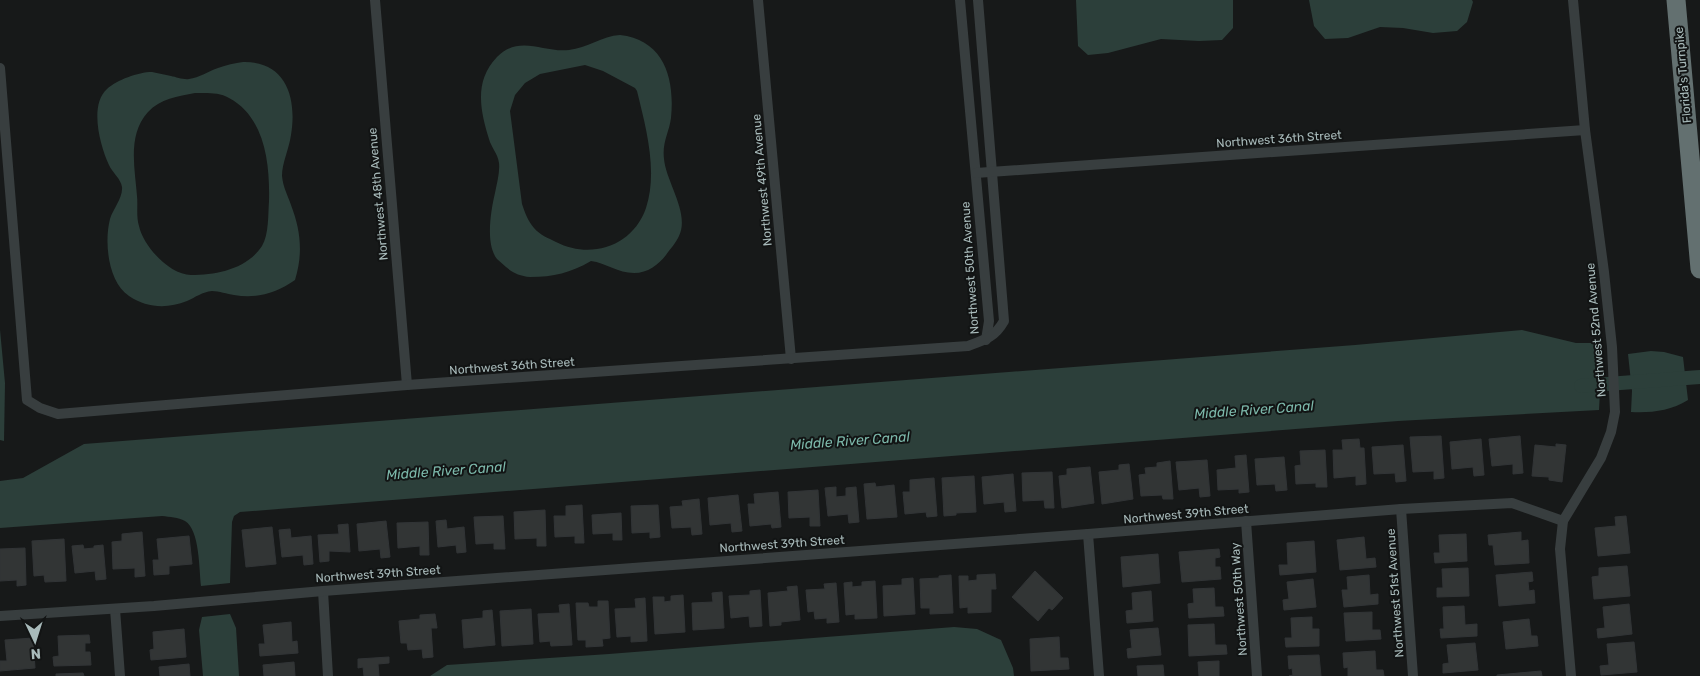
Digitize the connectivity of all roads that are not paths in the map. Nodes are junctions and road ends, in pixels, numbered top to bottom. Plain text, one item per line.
1 (375, 0) edge
2 (758, 0) edge
3 (960, 0) edge
4 (978, 0) edge
5 (1573, 0) edge
6 (1676, 0) edge
7 (0, 68) edge
8 (1585, 130) junction
9 (992, 172) junction
10 (976, 173) junction
11 (1700, 270) edge
12 (986, 340) junction
13 (791, 358) junction
14 (407, 385) junction
15 (1401, 509) junction
16 (1246, 521) junction
17 (1563, 521) junction
18 (1088, 534) junction
19 (323, 591) junction
20 (115, 609) junction
21 (0, 616) edge
22 (120, 676) edge
23 (328, 676) edge
24 (1099, 676) edge
25 (1257, 676) edge
26 (1413, 676) edge
27 (1571, 676) edge

1 - 14 street, Northwest 48th Avenue
2 - 13 street, Northwest 49th Avenue
3 - 10 street, Northwest 50th Avenue
4 - 9 street, Northwest 50th Avenue
5 - 8 street, Northwest 52nd Avenue
6 - 11 highway, Florida's Turnpike
7 - 14 street, Northwest 36th Street
8 - 9 street, Northwest 36th Street
8 - 17 street, Northwest 52nd Avenue
9 - 10 street, Northwest 36th Street
9 - 12 street, Northwest 50th Avenue
10 - 12 street, Northwest 50th Avenue
12 - 13 street, Northwest 36th Street
13 - 14 street, Northwest 36th Street
15 - 16 street, Northwest 39th Street
15 - 17 street, Northwest 39th Street
15 - 26 street, Northwest 51st Avenue
16 - 18 street, Northwest 39th Street
16 - 25 street, Northwest 50th Way
17 - 27 street, Northwest 52nd Avenue
18 - 19 street, Northwest 39th Street
18 - 24 street
19 - 20 street, Northwest 39th Street
19 - 23 street
20 - 21 street, Northwest 39th Street
20 - 22 street

